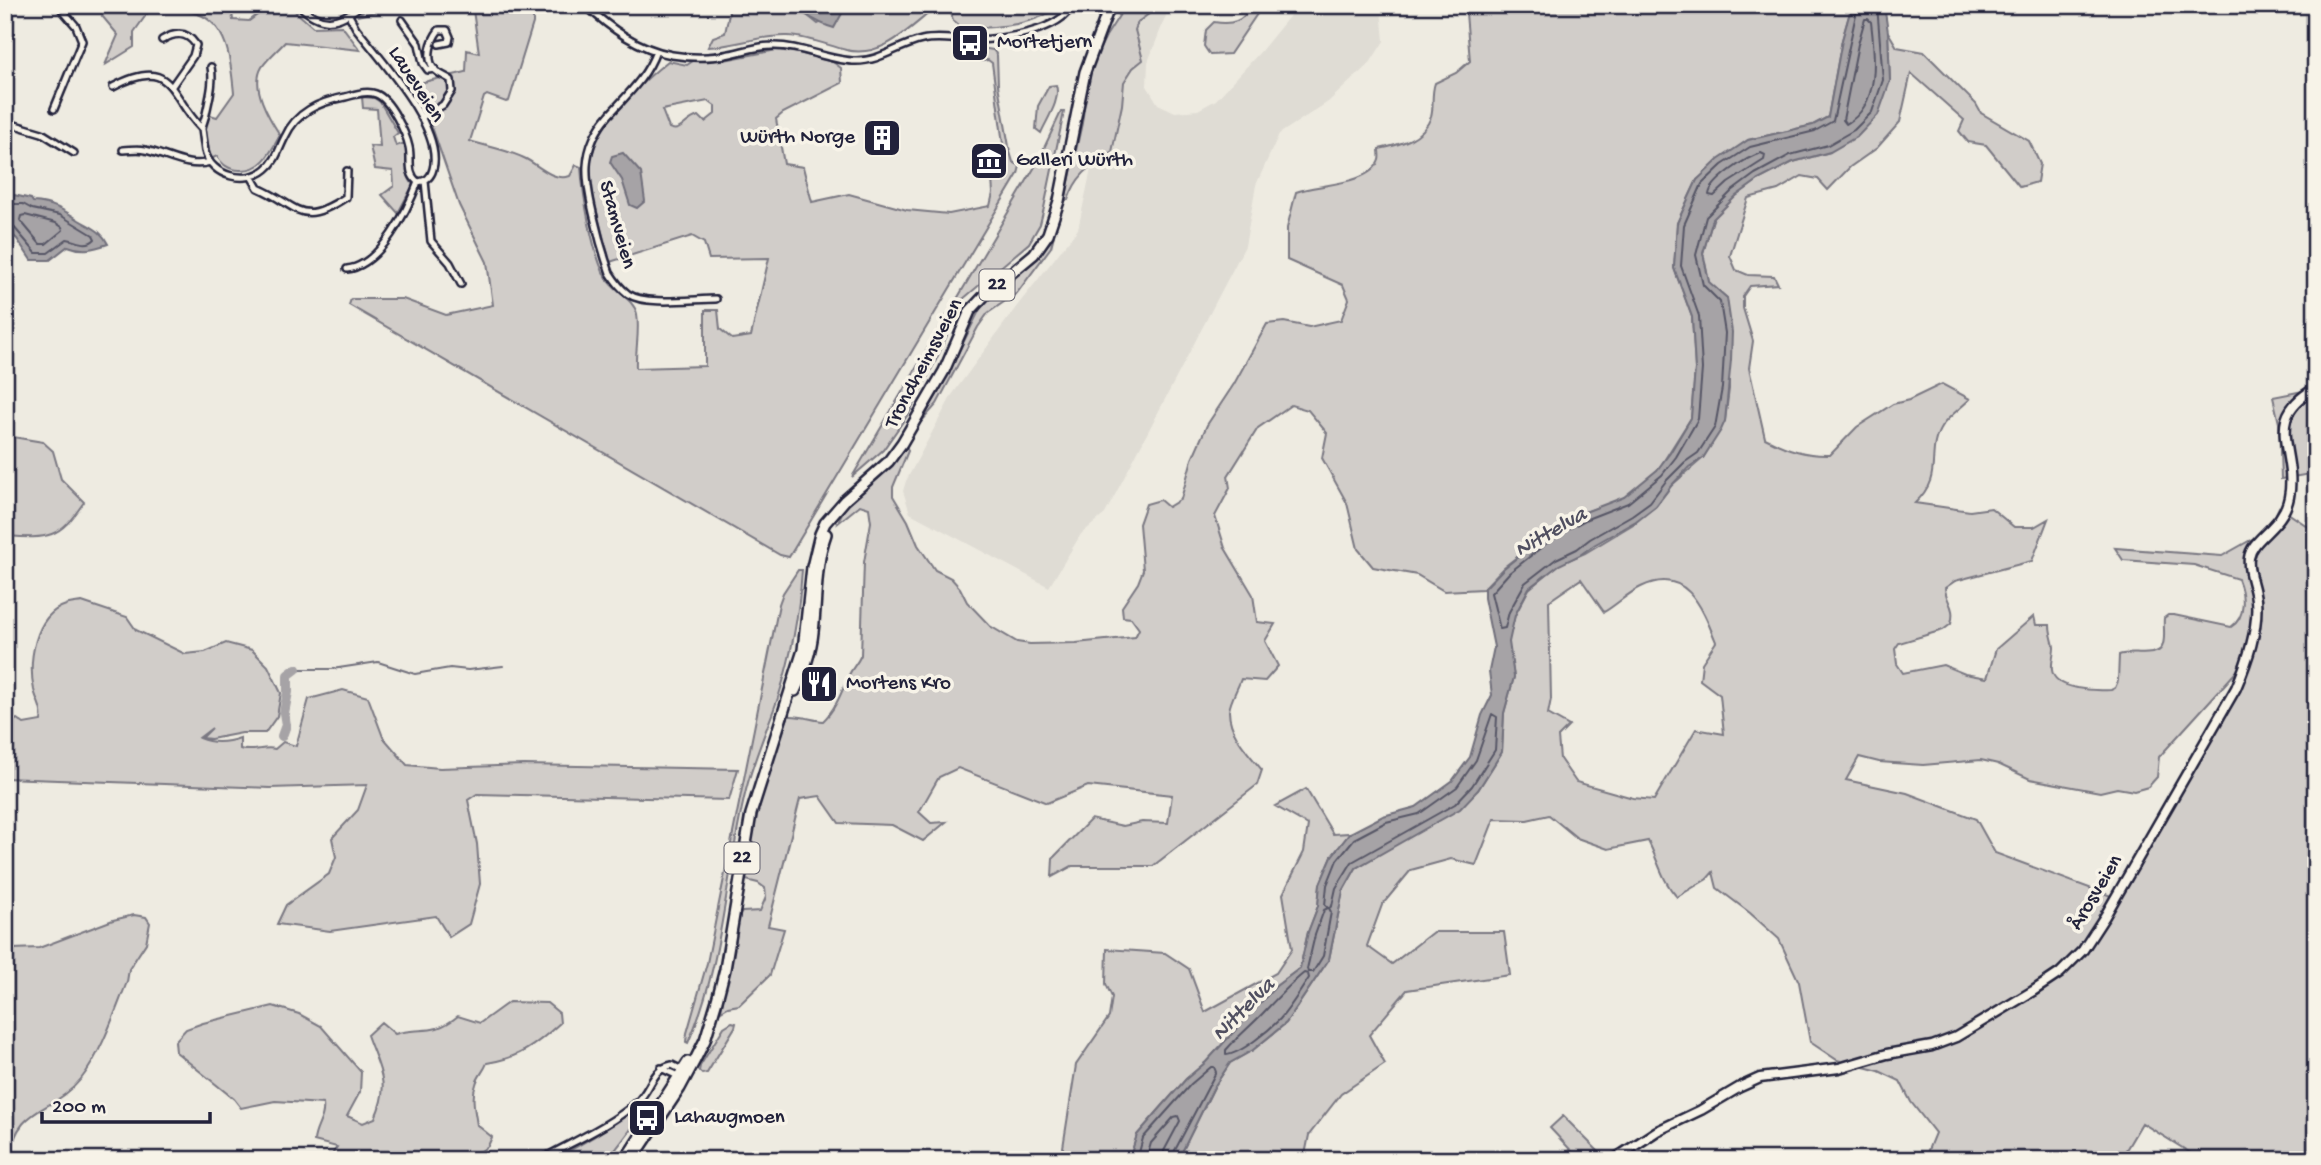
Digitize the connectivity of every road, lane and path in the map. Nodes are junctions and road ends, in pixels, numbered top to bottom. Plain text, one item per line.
1 (58, 5) edge
2 (299, 5) edge
3 (361, 5) edge
4 (585, 5) edge
5 (1072, 5) edge
6 (1111, 5) edge
7 (1116, 5) edge
8 (349, 15) junction
9 (402, 20) dead end
10 (1100, 35) junction
11 (162, 40) dead end
12 (439, 44) dead end
13 (656, 51) junction
14 (211, 67) dead end
15 (435, 69) junction
16 (173, 86) junction
17 (113, 87) dead end
18 (54, 109) dead end
19 (422, 117) junction
20 (5, 122) edge
21 (201, 128) junction
22 (123, 150) dead end
23 (74, 153) dead end
24 (210, 162) junction
25 (347, 171) dead end
26 (251, 176) junction
27 (422, 181) junction
28 (347, 269) dead end
29 (461, 285) dead end
30 (716, 299) dead end
31 (2316, 388) edge
32 (683, 1075) junction
33 (540, 1160) edge
34 (625, 1160) edge
35 (632, 1160) edge
36 (1613, 1160) edge

1 - 18 street
2 - 8 street
3 - 8 street
4 - 13 street
5 - 13 street
6 - 10 main road, Trondheimsveien / 22
7 - 10 main road, Trondheimsveien / 22
8 - 19 street, Laueveien
9 - 15 street
10 - 32 main road, Trondheimsveien / 22
11 - 16 street
12 - 15 street
13 - 30 street, Stamveien
14 - 21 street
15 - 19 street
16 - 17 street
16 - 21 street
19 - 27 street, Laueveien
20 - 23 street
21 - 24 street
22 - 24 street
24 - 26 street
25 - 26 street
26 - 27 street, Laueveien
27 - 28 street
27 - 29 street
31 - 36 main road, Årosveien
32 - 33 street
32 - 34 main road, Trondheimsveien / 22
32 - 35 main road, Trondheimsveien / 22

